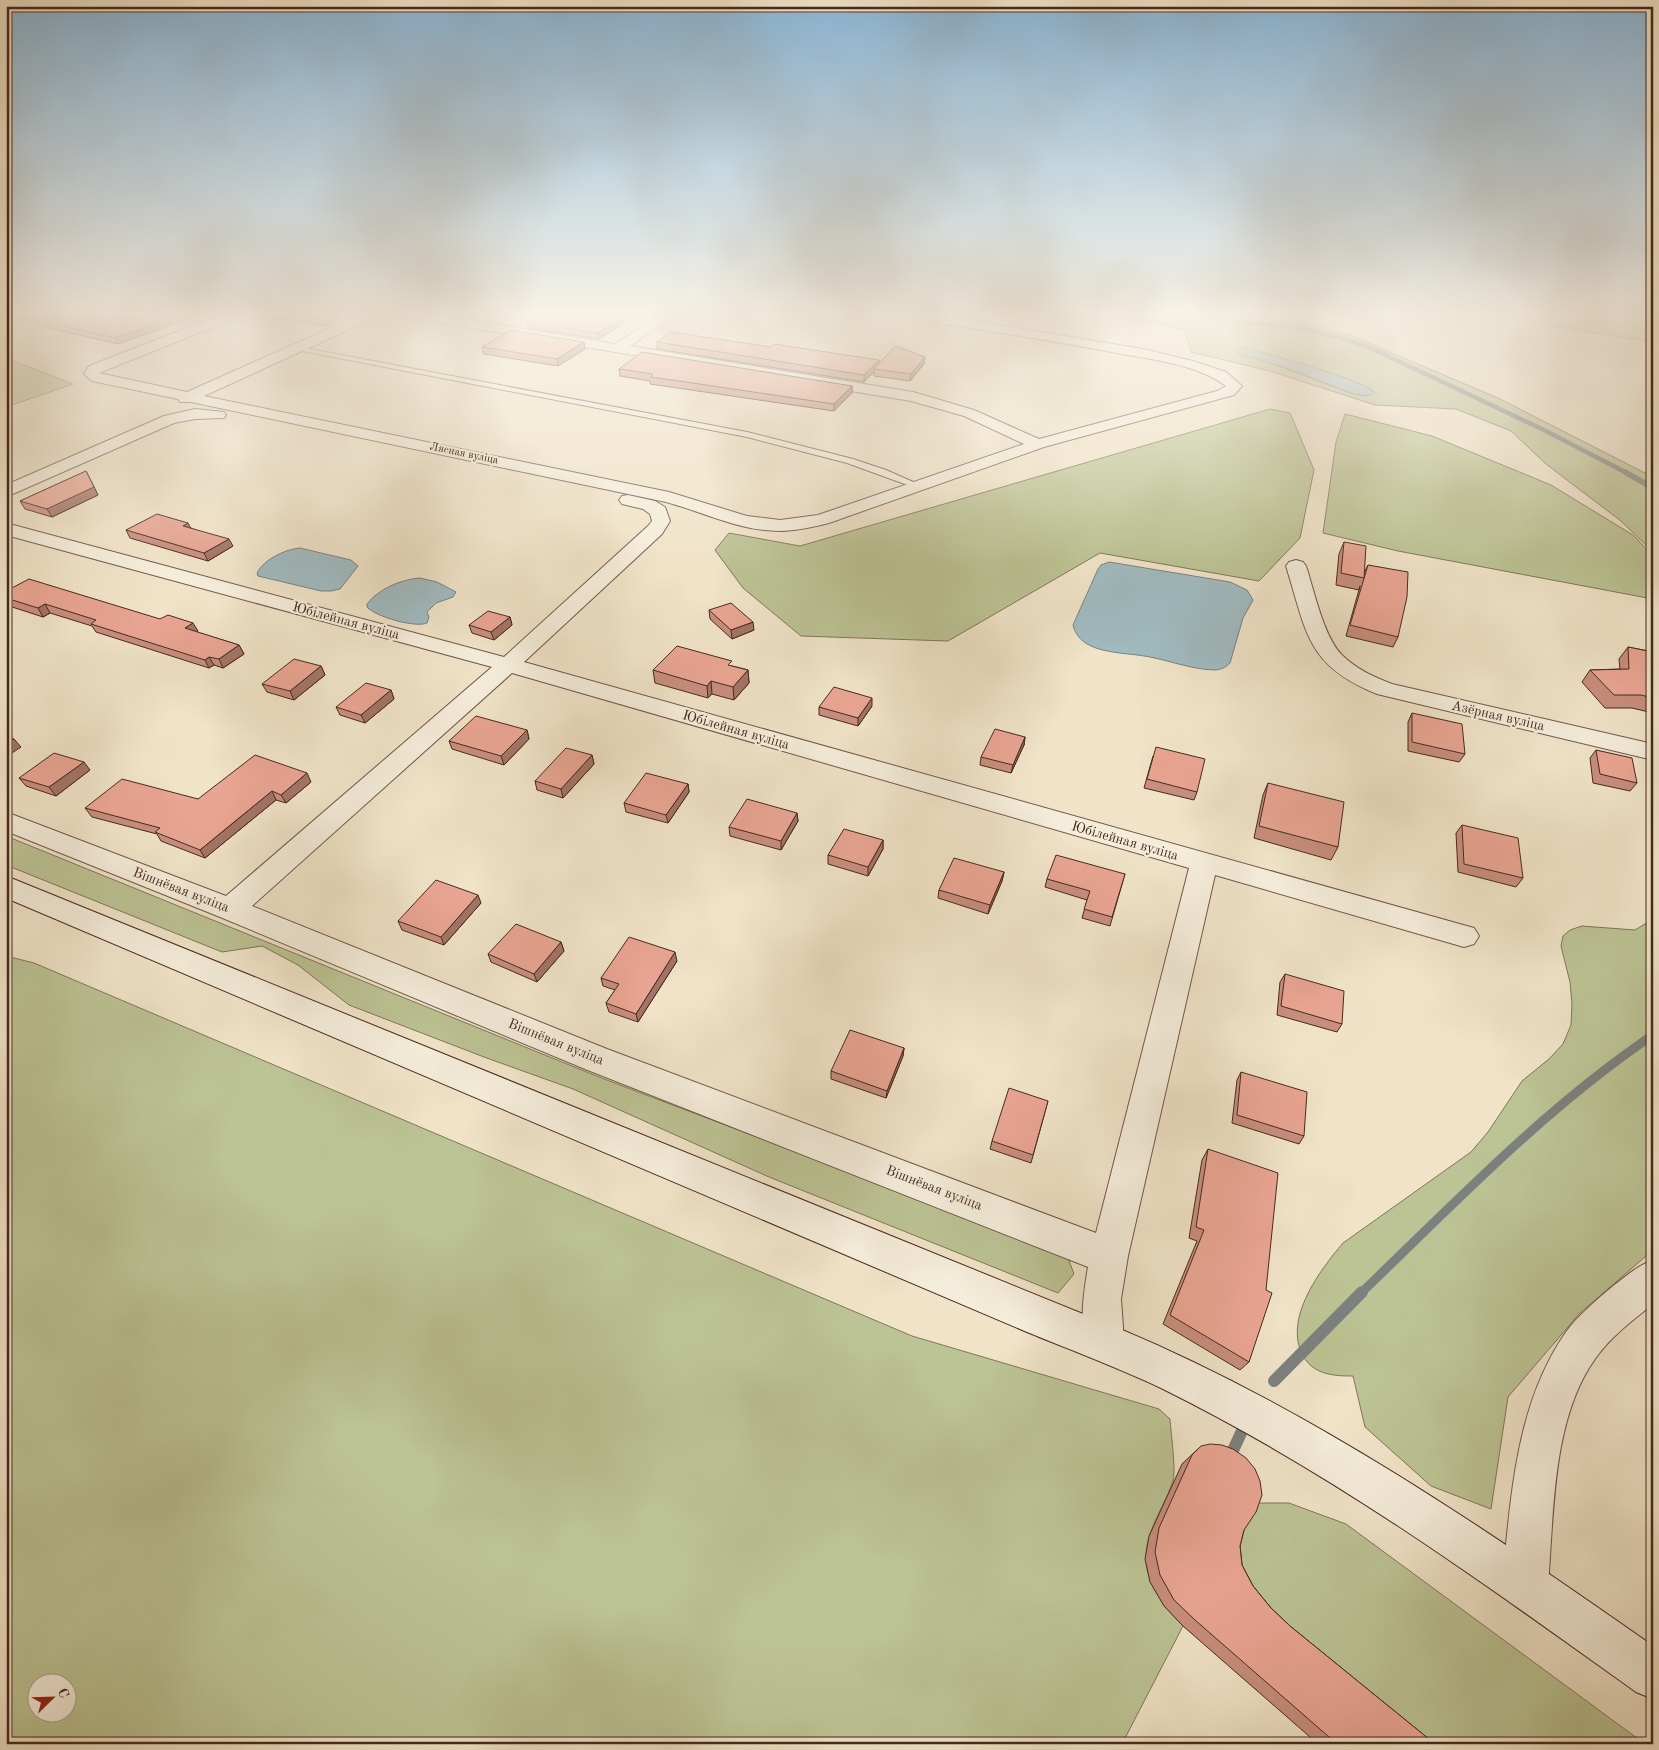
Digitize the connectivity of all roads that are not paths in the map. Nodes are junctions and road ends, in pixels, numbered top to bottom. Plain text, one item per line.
1 (184, 399) edge
2 (196, 399) edge
3 (566, 399) edge
4 (918, 399) edge
5 (1205, 399) edge
6 (1038, 444) junction
7 (6, 479) edge
8 (916, 486) junction
9 (6, 492) edge
10 (6, 529) edge
11 (1296, 566) dead end
12 (508, 665) junction
13 (1653, 752) edge
14 (6, 821) edge
15 (1204, 863) junction
16 (6, 886) edge
17 (230, 909) junction
18 (1464, 936) dead end
19 (1109, 1256) junction
20 (1653, 1279) edge
21 (1104, 1342) junction
22 (1525, 1584) junction
23 (1653, 1675) edge

1 - 7 street
2 - 8 street, Лясная вуліца
3 - 8 lane
4 - 6 street
5 - 6 street, Лясная вуліца
6 - 8 street, Лясная вуліца
9 - 12 street, Лясная вуліца
10 - 12 street, Юбілейная вуліца
11 - 13 street, Азёрная вуліца
12 - 15 street, Юбілейная вуліца
12 - 17 street
14 - 17 street, Вішнёвая вуліца
15 - 18 street, Юбілейная вуліца
15 - 19 street
16 - 21 street
17 - 19 street, Вішнёвая вуліца
19 - 21 street
20 - 22 street
21 - 22 street
22 - 23 street

